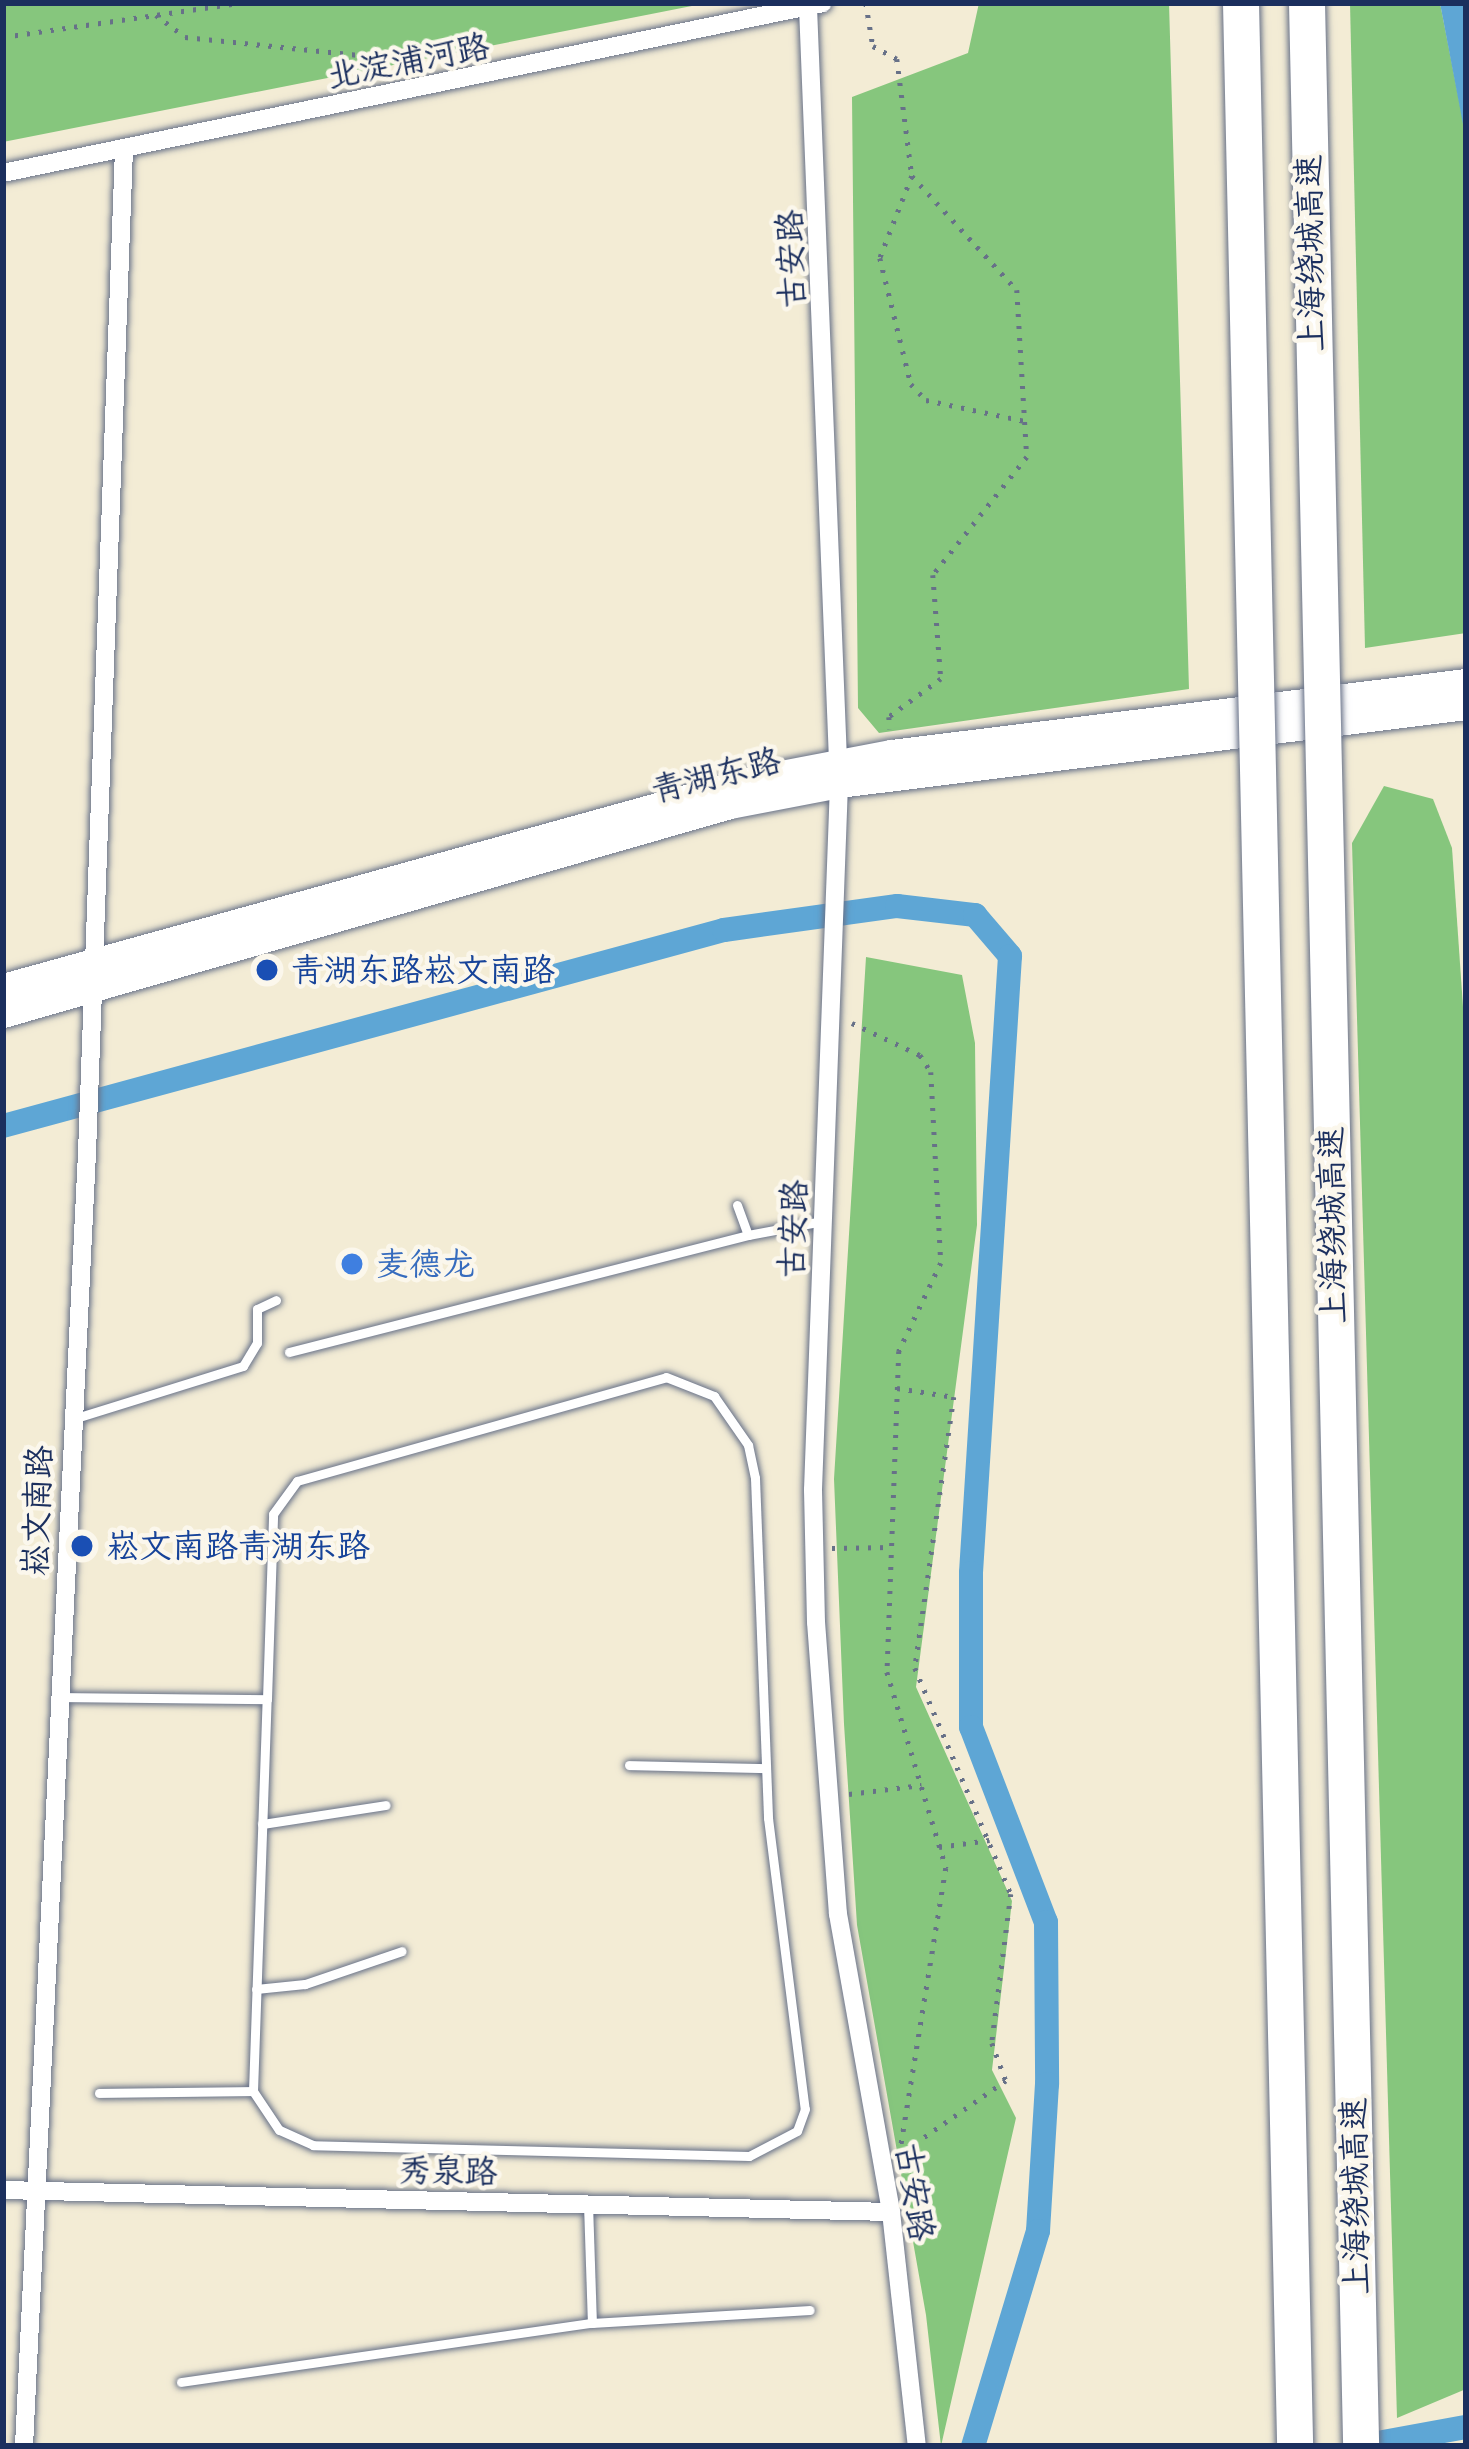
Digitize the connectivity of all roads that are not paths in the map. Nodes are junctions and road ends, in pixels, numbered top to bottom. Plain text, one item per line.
1 (1241, 3) edge
2 (1307, 3) edge
3 (816, 5) edge
4 (124, 148) junction
5 (3, 172) edge
6 (1466, 682) edge
7 (1466, 706) edge
8 (838, 773) junction
9 (92, 975) junction
10 (3, 987) edge
11 (3, 1014) edge
12 (737, 1205) dead end
13 (824, 1221) junction
14 (748, 1234) junction
15 (276, 1300) dead end
16 (289, 1352) dead end
17 (71, 1419) junction
18 (59, 1697) junction
19 (267, 1699) junction
20 (629, 1766) dead end
21 (765, 1768) junction
22 (386, 1805) dead end
23 (262, 1824) junction
24 (402, 1951) dead end
25 (256, 1989) junction
26 (253, 2091) junction
27 (99, 2093) dead end
28 (3, 2190) edge
29 (38, 2191) junction
30 (588, 2204) junction
31 (891, 2212) junction
32 (810, 2311) dead end
33 (592, 2323) junction
34 (181, 2382) dead end
35 (917, 2445) edge
36 (24, 2446) edge
37 (1294, 2446) edge
38 (1360, 2446) edge

1 - 37 highway, 上海绕城高速, bridge
2 - 38 highway, 上海绕城高速, bridge
3 - 4 street, 北淀浦河路
3 - 8 street, 古安路
4 - 5 street, 北淀浦河路
4 - 9 street, 崧文南路
6 - 8 main road, 青湖东路
7 - 8 main road, 青湖东路
8 - 9 main road, 青湖东路
8 - 13 street, 古安路
9 - 10 main road, 青湖东路
9 - 11 main road, 青湖东路
9 - 17 street, 崧文南路
12 - 14 lane
13 - 14 lane
13 - 31 street, 古安路
14 - 16 lane
15 - 17 lane
17 - 18 street, 崧文南路
18 - 19 lane
18 - 29 street, 崧文南路
19 - 21 lane
19 - 23 lane
20 - 21 lane
21 - 26 lane
22 - 23 lane
23 - 25 lane
24 - 25 lane
25 - 26 lane
26 - 27 lane
28 - 29 street, 秀泉路
29 - 30 street, 秀泉路
29 - 36 street, 崧文南路
30 - 31 street, 秀泉路
30 - 33 lane
31 - 35 street, 古安路
32 - 33 lane
33 - 34 lane

